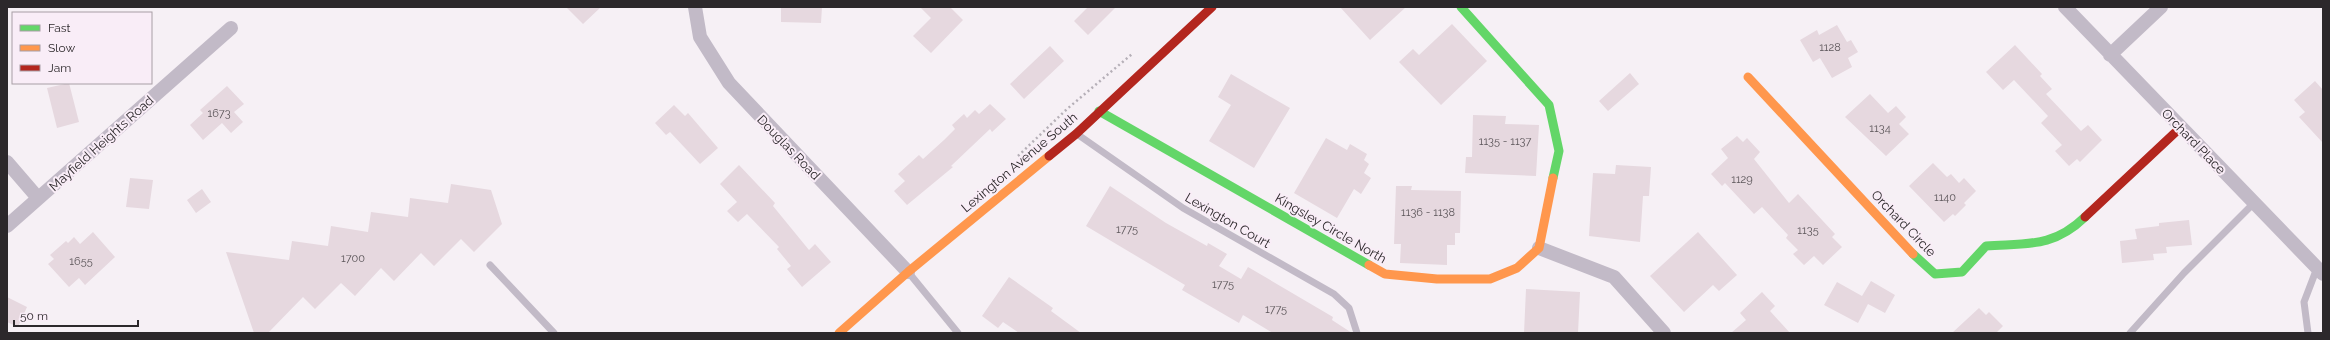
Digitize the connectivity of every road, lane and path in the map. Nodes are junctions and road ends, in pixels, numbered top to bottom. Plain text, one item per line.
1 (696, 7) edge
2 (1212, 7) edge
3 (1461, 7) edge
4 (2065, 7) edge
5 (2161, 7) edge
6 (230, 28) dead end
7 (1134, 53) dead end
8 (2110, 55) junction
9 (1748, 77) dead end
10 (1099, 111) junction
11 (2180, 128) junction
12 (1076, 134) junction
13 (1013, 161) dead end
14 (7, 162) edge
15 (38, 198) junction
16 (2254, 203) junction
17 (7, 226) edge
18 (1539, 248) junction
19 (490, 265) dead end
20 (2320, 271) edge
21 (908, 272) junction
22 (554, 333) edge
23 (839, 333) edge
24 (958, 333) edge
25 (1357, 333) edge
26 (1664, 333) edge
27 (2130, 333) edge
28 (2308, 333) edge

1 - 21 street, Douglas Road
2 - 10 street, Lexington Avenue South
3 - 18 street
4 - 8 street, Orchard Place
5 - 8 street
6 - 15 street, Mayfield Heights Road
7 - 13 path
8 - 11 street, Orchard Place
9 - 11 street, Orchard Circle
10 - 12 street, Lexington Avenue South
10 - 18 street, Kingsley Circle North
11 - 16 street, Orchard Place
12 - 21 street, Lexington Avenue South
12 - 25 lane, Lexington Court
14 - 15 street
15 - 17 street, Mayfield Heights Road
16 - 20 street, Orchard Place
16 - 27 lane
18 - 26 street
19 - 22 lane
20 - 28 lane
21 - 23 street, Lexington Avenue South
21 - 24 lane

